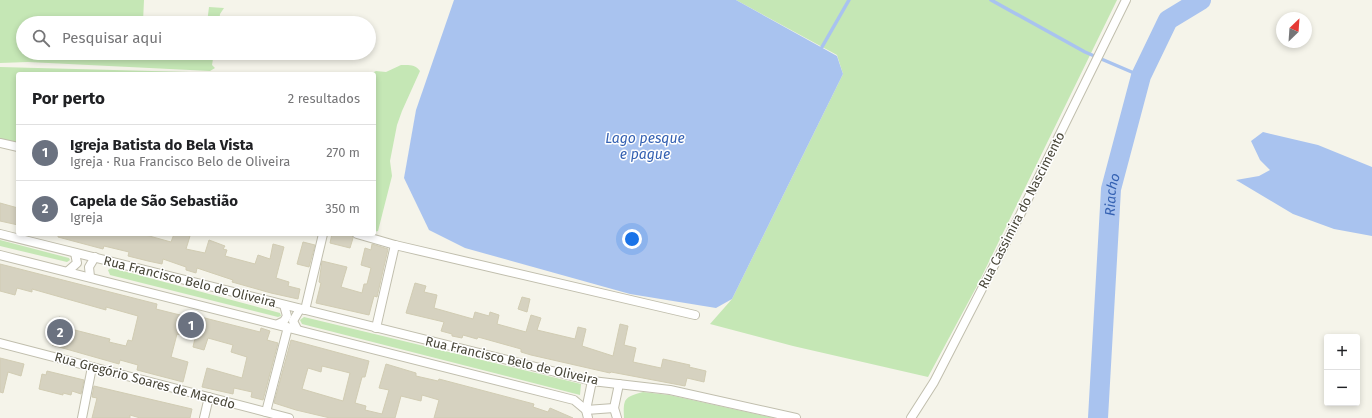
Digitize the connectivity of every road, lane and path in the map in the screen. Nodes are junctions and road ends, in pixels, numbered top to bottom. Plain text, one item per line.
1 (1126, 0) edge
2 (0, 143) edge
3 (16, 147) edge
4 (0, 234) edge
5 (322, 236) edge
6 (364, 236) edge
7 (395, 245) junction
8 (75, 253) junction
9 (0, 255) edge
10 (95, 257) junction
11 (68, 271) junction
12 (90, 277) junction
13 (284, 305) junction
14 (303, 309) junction
15 (695, 315) dead end
16 (278, 324) junction
17 (288, 327) junction
18 (376, 328) junction
19 (297, 329) junction
20 (0, 343) edge
21 (92, 367) junction
22 (592, 381) junction
23 (619, 384) junction
24 (209, 397) junction
25 (614, 408) junction
26 (266, 412) junction
27 (587, 414) edge
28 (82, 418) edge
29 (204, 418) edge
30 (289, 418) edge
31 (617, 418) edge
32 (796, 418) edge
33 (911, 418) edge

1 - 33 street, Rua Cassimira do Nascimento
2 - 3 street
4 - 8 street, Rua Francisco Belo de Oliveira
5 - 14 street
6 - 7 street
7 - 15 street
7 - 18 street
8 - 10 street, Rua Francisco Belo de Oliveira
8 - 11 street
9 - 11 street, Rua Francisco Belo de Oliveira
10 - 12 street, Rua Francisco Belo de Oliveira
10 - 13 street, Rua Francisco Belo de Oliveira
11 - 12 street, Rua Francisco Belo de Oliveira
12 - 16 street, Rua Francisco Belo de Oliveira
13 - 14 street, Rua Francisco Belo de Oliveira
13 - 16 street, Rua Francisco Belo de Oliveira
14 - 18 street, Rua Francisco Belo de Oliveira
14 - 19 street
16 - 17 street, Rua Francisco Belo de Oliveira
17 - 19 street, Rua Francisco Belo de Oliveira
17 - 26 street
18 - 22 street, Rua Francisco Belo de Oliveira
19 - 27 street, Rua Francisco Belo de Oliveira
20 - 21 street, Rua Gregório Soares de Macedo
21 - 24 street, Rua Gregório Soares de Macedo
21 - 28 street
22 - 23 street, Rua Francisco Belo de Oliveira
22 - 27 street
23 - 25 street
23 - 32 street, Rua Francisco Belo de Oliveira
24 - 26 street, Rua Gregório Soares de Macedo
24 - 29 street
25 - 27 street
25 - 31 street
26 - 30 street, Rua Gregório Soares de Macedo

